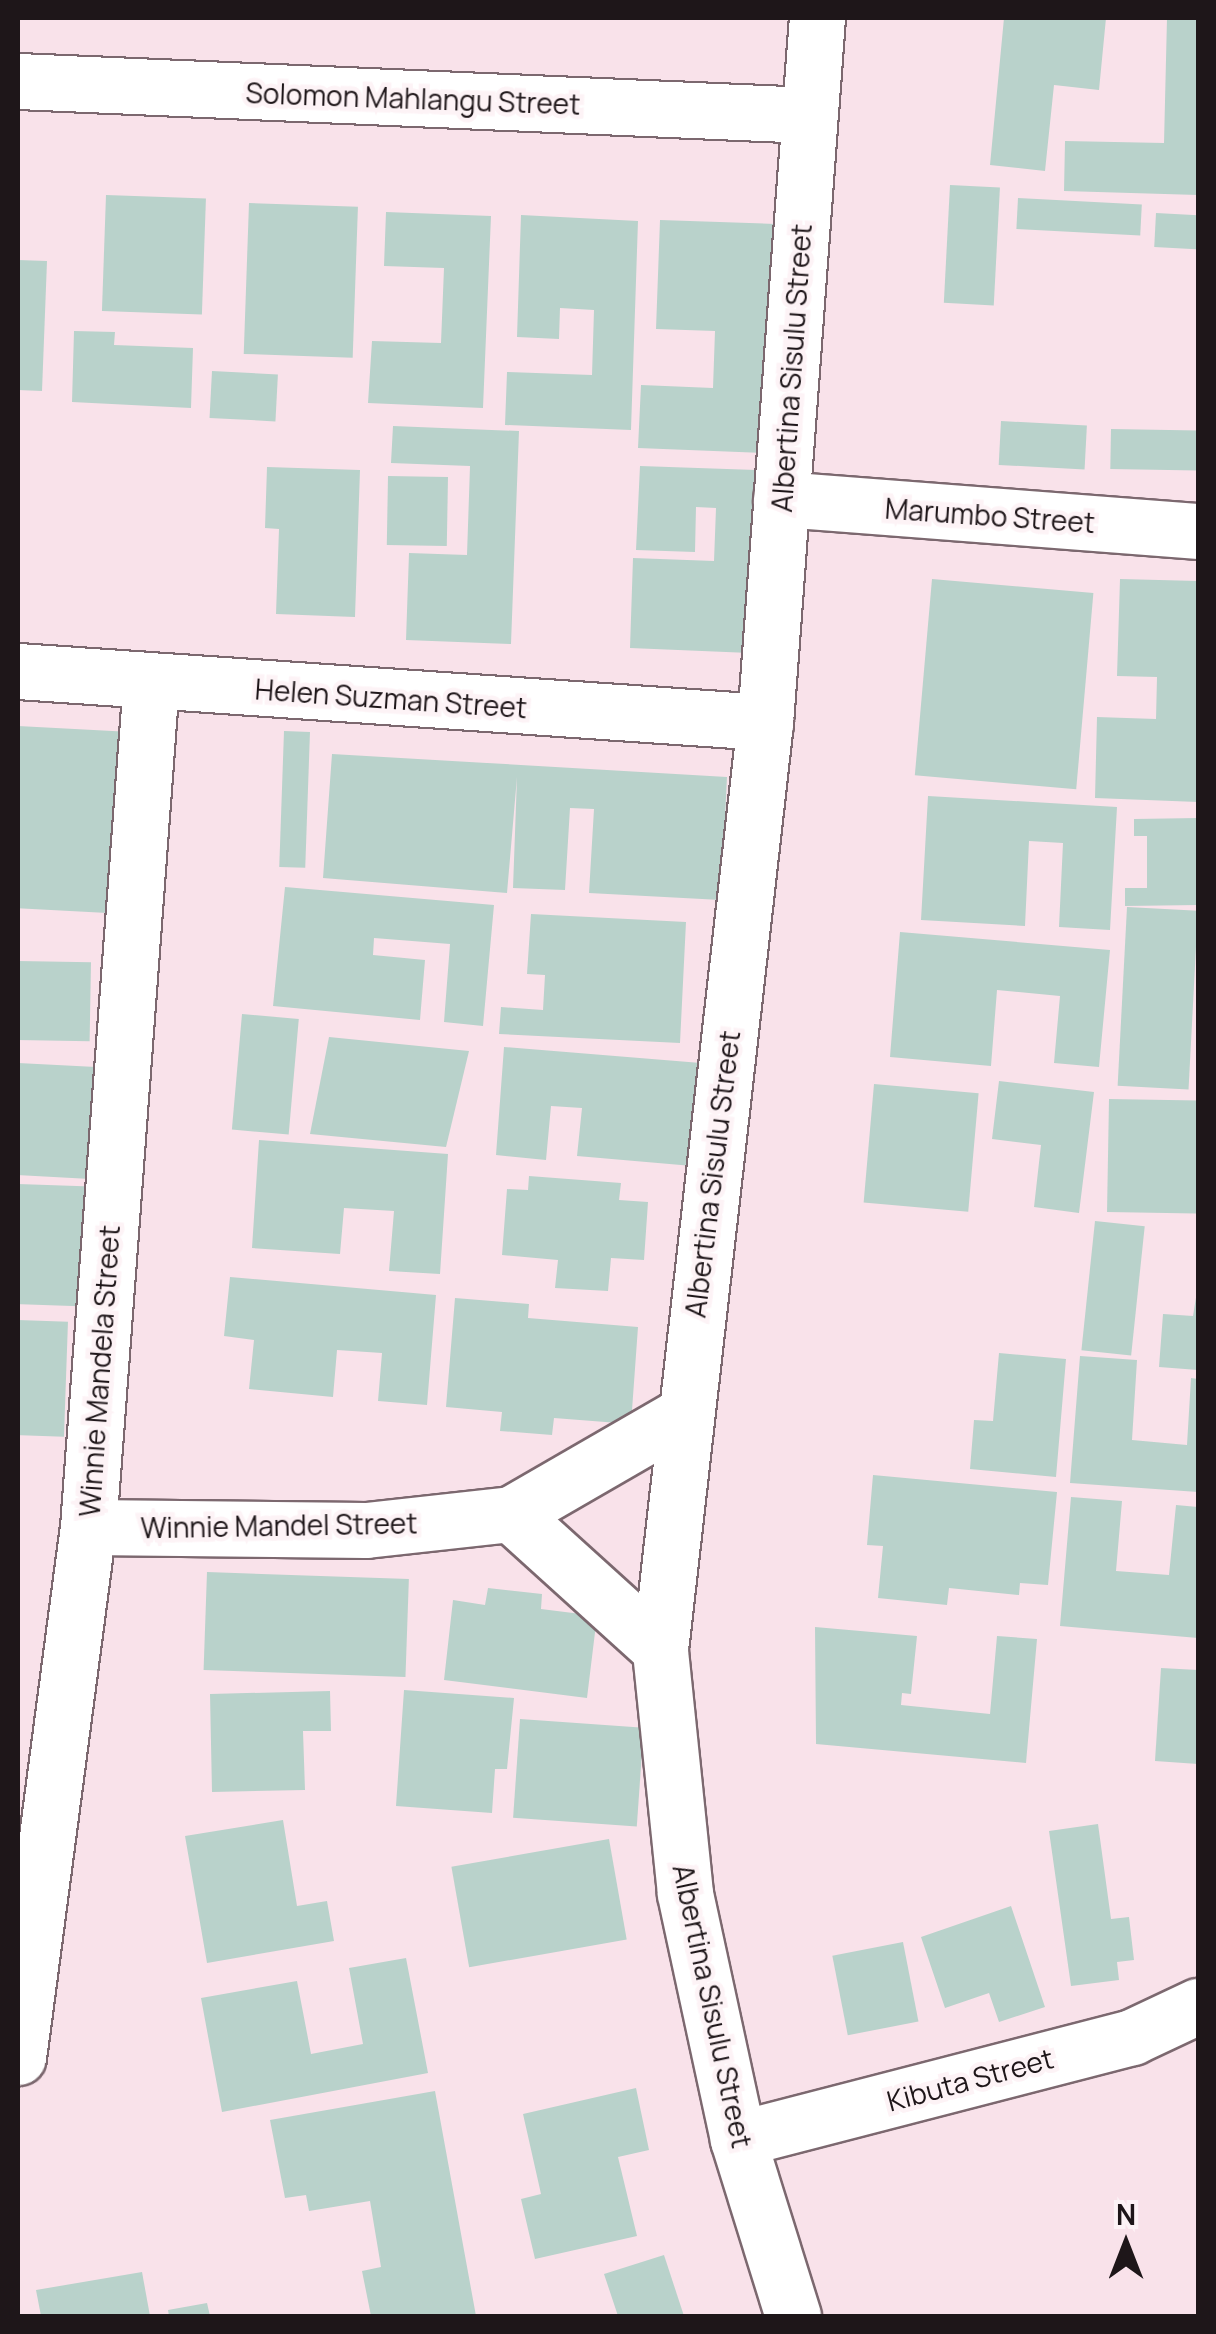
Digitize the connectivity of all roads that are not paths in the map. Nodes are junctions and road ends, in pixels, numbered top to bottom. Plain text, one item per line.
1 (817, 18) edge
2 (18, 81) edge
3 (809, 114) junction
4 (781, 499) junction
5 (1198, 532) edge
6 (18, 671) edge
7 (151, 682) junction
8 (765, 722) junction
9 (684, 1414) junction
10 (510, 1514) junction
11 (88, 1527) junction
12 (660, 1649) junction
13 (1198, 2006) edge
14 (18, 2057) edge
15 (738, 2139) junction
16 (793, 2316) edge

1 - 3 street, Albertina Sisulu Street
2 - 3 street, Solomon Mahlangu Street
3 - 4 street, Albertina Sisulu Street
4 - 5 street, Marumbo Street
4 - 8 street, Albertina Sisulu Street
6 - 7 street, Helen Suzman Street
7 - 8 street, Helen Suzman Street
7 - 11 street, Winnie Mandela Street
8 - 9 street, Albertina Sisulu Street
9 - 10 street, Winnie Mandel Street
9 - 12 street, Albertina Sisulu Street
10 - 11 street, Winnie Mandel Street
10 - 12 street
11 - 14 street, Winnie Mandela Street
12 - 15 street, Albertina Sisulu Street
13 - 15 street, Kibuta Street
15 - 16 street, Albertina Sisulu Street

